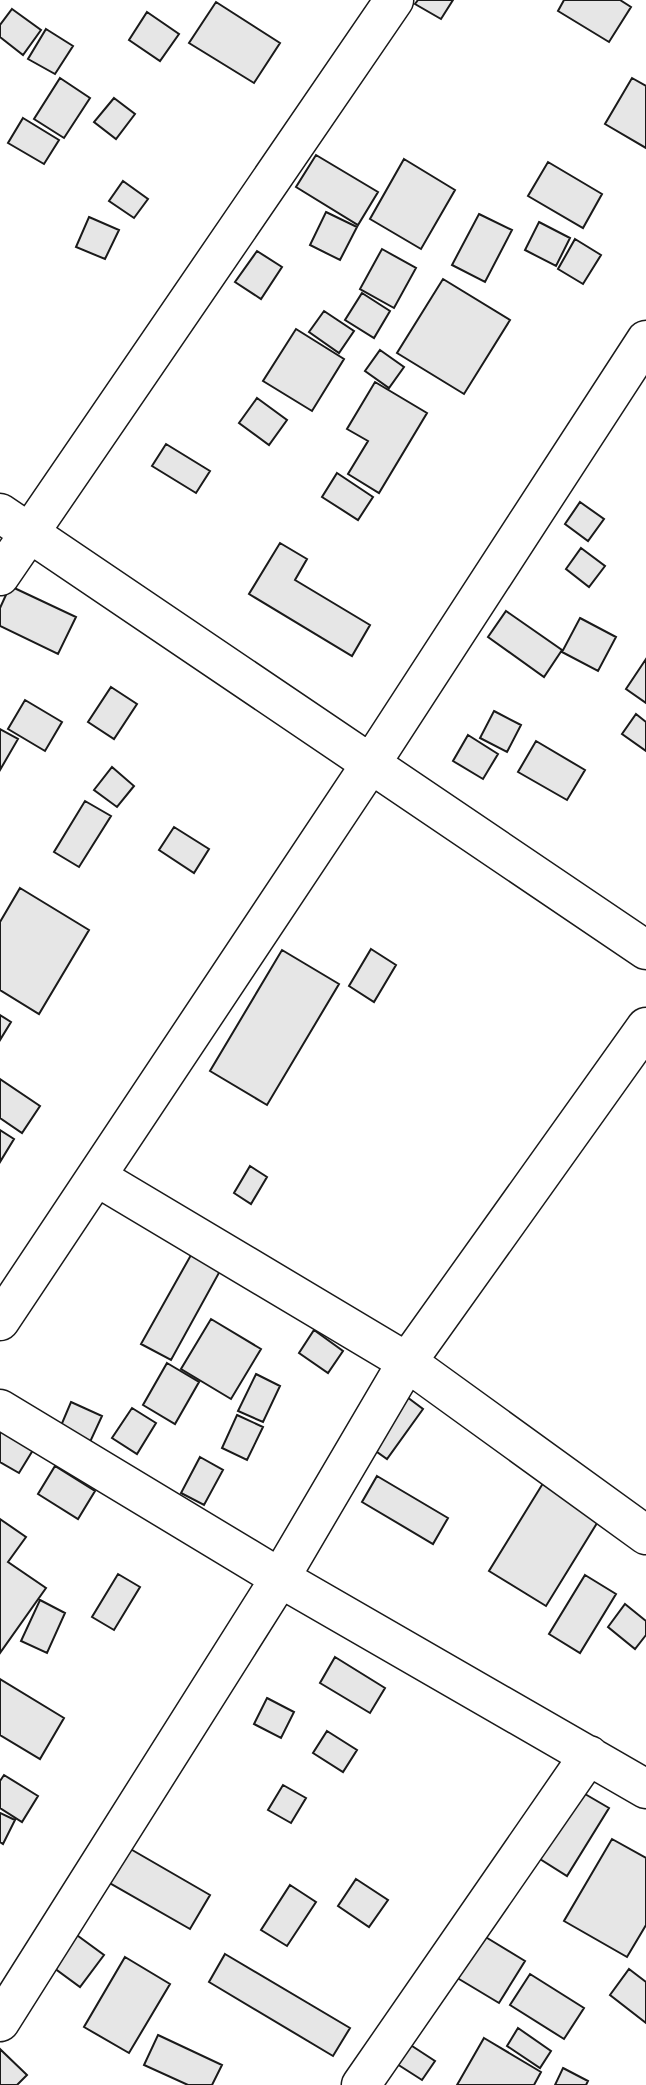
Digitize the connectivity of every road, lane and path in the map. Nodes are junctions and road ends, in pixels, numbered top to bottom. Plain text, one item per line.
1 (394, 0) edge
2 (646, 340) edge
3 (15, 522) edge
4 (0, 576) edge
5 (370, 765) junction
6 (646, 950) edge
7 (646, 1027) edge
8 (97, 1177) junction
9 (0, 1321) edge
10 (407, 1362) junction
11 (0, 1409) edge
12 (646, 1535) edge
13 (280, 1578) junction
14 (589, 1755) junction
15 (646, 1790) edge
16 (0, 2022) edge
17 (361, 2085) edge

1 - 3 street
2 - 5 street
3 - 4 street
3 - 5 street
5 - 6 street
5 - 8 street
7 - 10 street
8 - 9 street
8 - 10 street
10 - 12 street
10 - 13 street
11 - 13 street
13 - 14 street
13 - 16 street
14 - 15 street
14 - 17 street

